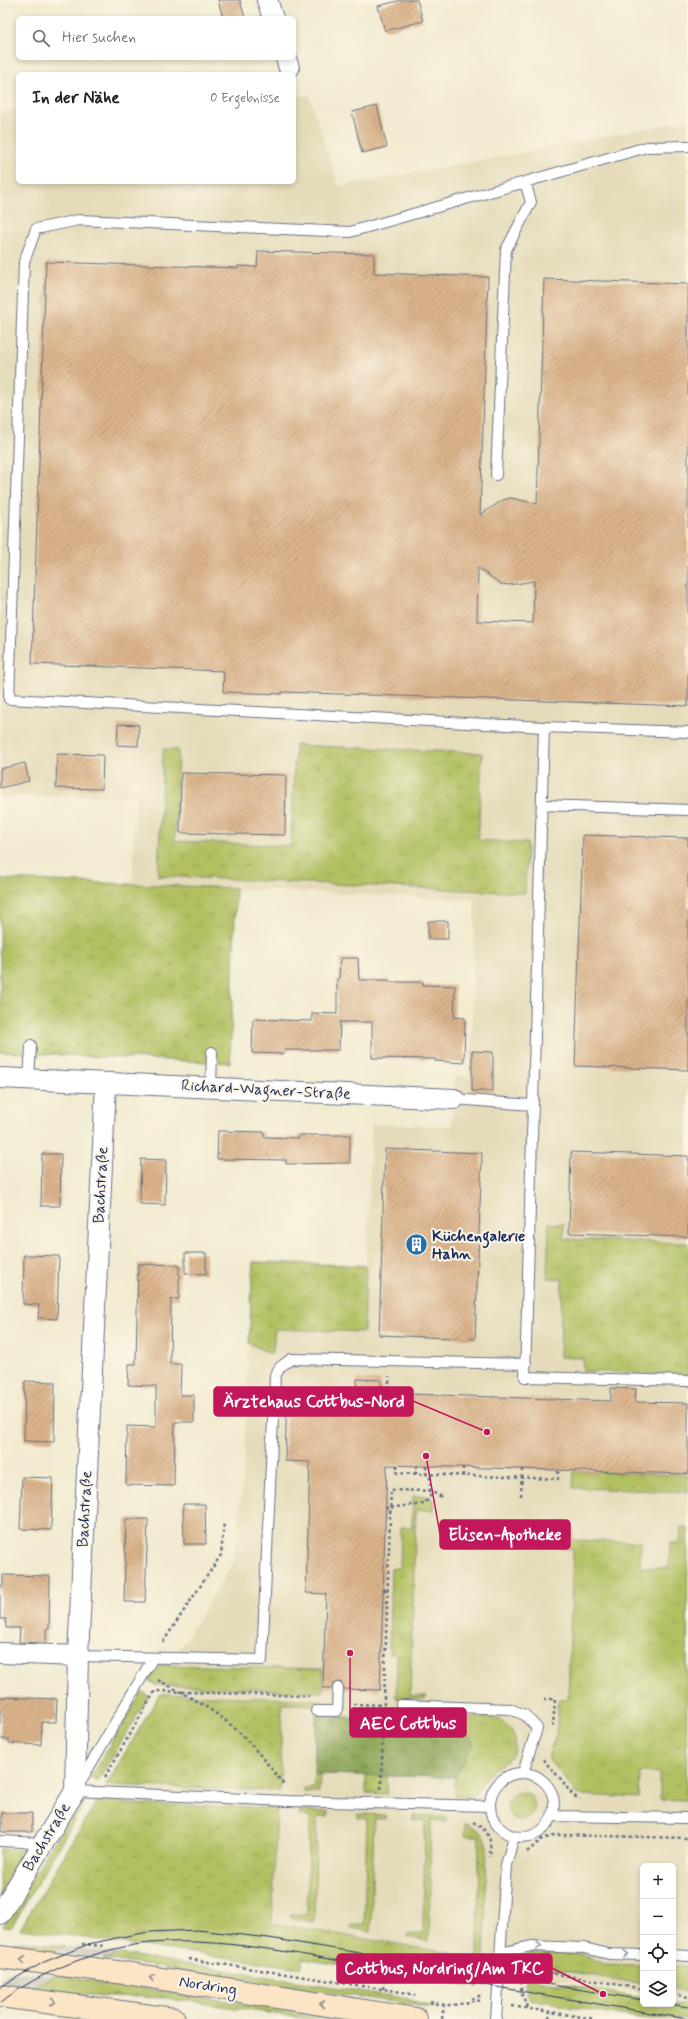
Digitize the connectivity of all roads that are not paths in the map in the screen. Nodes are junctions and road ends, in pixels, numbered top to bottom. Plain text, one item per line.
1 (267, 0) edge
2 (272, 16) edge
3 (688, 146) edge
4 (525, 182) junction
5 (496, 475) dead end
6 (544, 727) junction
7 (688, 732) edge
8 (543, 805) junction
9 (688, 810) edge
10 (31, 1045) dead end
11 (212, 1052) dead end
12 (0, 1078) edge
13 (29, 1080) junction
14 (106, 1083) junction
15 (211, 1088) junction
16 (454, 1099) joint
17 (532, 1105) junction
18 (526, 1364) junction
19 (688, 1381) edge
20 (0, 1653) edge
21 (78, 1656) junction
22 (153, 1658) junction
23 (337, 1697) road end
24 (401, 1705) dead end
25 (316, 1711) dead end
26 (523, 1773) junction
27 (75, 1791) junction
28 (490, 1806) junction
29 (552, 1816) junction
30 (688, 1818) edge
31 (514, 1836) junction
32 (0, 1841) edge
33 (43, 1843) junction
34 (0, 1914) edge
35 (501, 1953) junction
36 (640, 1955) edge
37 (676, 1956) edge
38 (688, 1956) edge
39 (0, 1957) edge
40 (0, 1996) edge
41 (419, 2009) edge
42 (174, 2019) edge
43 (496, 2019) edge

1 - 2 street
3 - 4 lane
4 - 5 lane
4 - 6 lane
6 - 7 lane
6 - 8 lane
8 - 9 lane
8 - 17 lane
10 - 13 lane
11 - 15 lane
12 - 13 street, Richard-Wagner-Straße
13 - 14 street, Richard-Wagner-Straße
14 - 15 street, Richard-Wagner-Straße
14 - 21 street, Bachstraße
15 - 16 street, Richard-Wagner-Straße
16 - 17 lane, Richard-Wagner-Straße
17 - 18 lane
18 - 19 lane
18 - 22 lane
20 - 21 street
21 - 22 lane
21 - 27 street, Bachstraße
22 - 27 lane
23 - 25 lane
24 - 26 lane
26 - 28 lane
26 - 29 lane
27 - 28 lane
27 - 33 street, Bachstraße
28 - 31 lane
29 - 30 lane
29 - 31 lane
31 - 35 lane
32 - 33 lane
33 - 34 street, Bachstraße
35 -> 36 lane
35 - 43 lane
37 - 38 lane
41 -> 39 main road, Nordring
40 -> 42 main road

